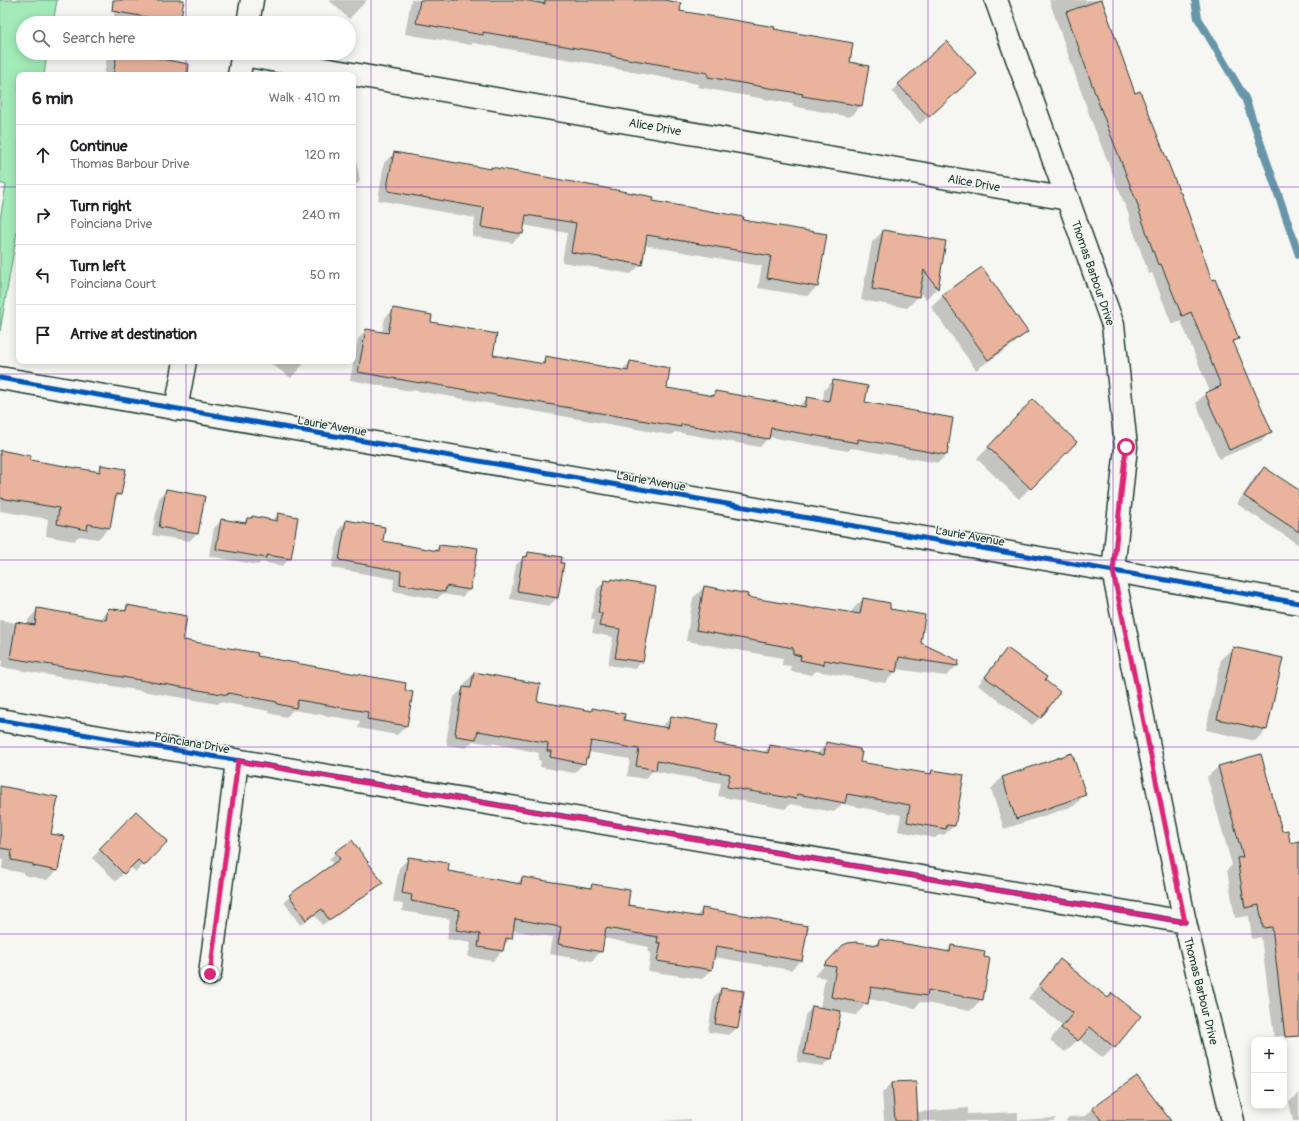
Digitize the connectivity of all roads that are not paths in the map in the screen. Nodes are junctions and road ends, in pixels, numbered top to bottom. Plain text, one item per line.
1 (252, 0) edge
2 (996, 0) edge
3 (249, 16) edge
4 (242, 61) edge
5 (308, 72) edge
6 (356, 80) edge
7 (1068, 199) junction
8 (184, 364) edge
9 (0, 378) edge
10 (176, 409) junction
11 (1113, 571) junction
12 (1299, 603) edge
13 (0, 720) edge
14 (238, 761) junction
15 (1185, 922) junction
16 (210, 974) dead end
17 (1233, 1121) edge

1 - 3 street
2 - 7 street, Thomas Barbour Drive
4 - 5 street, Alice Drive
6 - 7 street, Alice Drive
7 - 11 street, Thomas Barbour Drive
8 - 10 street
9 - 10 street, Laurie Avenue
10 - 11 street, Laurie Avenue
11 - 12 street, Laurie Avenue
11 - 15 street, Thomas Barbour Drive
13 - 14 street, Poinciana Drive
14 - 15 street, Poinciana Drive
14 - 16 street
15 - 17 street, Thomas Barbour Drive

